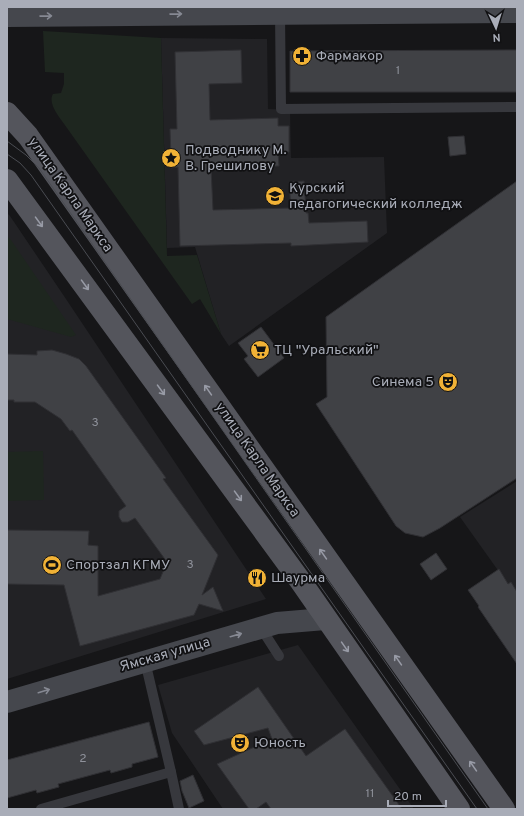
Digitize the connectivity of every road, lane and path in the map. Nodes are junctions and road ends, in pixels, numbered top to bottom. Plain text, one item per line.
1 (433, 10) edge
2 (517, 12) edge
3 (280, 13) junction
4 (7, 16) edge
5 (517, 107) edge
6 (7, 113) edge
7 (7, 120) edge
8 (28, 136) junction
9 (10, 184) edge
10 (325, 619) junction
11 (261, 628) junction
12 (279, 656) dead end
13 (145, 661) junction
14 (7, 702) edge
15 (171, 772) junction
16 (41, 809) edge
17 (179, 809) edge
18 (459, 809) edge
19 (504, 809) edge

1 - 2 main road
1 - 3 main road
4 -> 3 main road
3 - 5 lane
6 - 8 main road, улица Карла Маркса
7 - 8 main road
19 -> 8 main road, улица Карла Маркса
9 -> 10 main road
10 - 11 main road, Ямская улица
10 -> 18 main road
11 - 12 lane
13 -> 11 main road, Ямская улица
14 -> 13 main road, Ямская улица
13 - 15 lane
15 - 16 lane
15 - 17 lane

